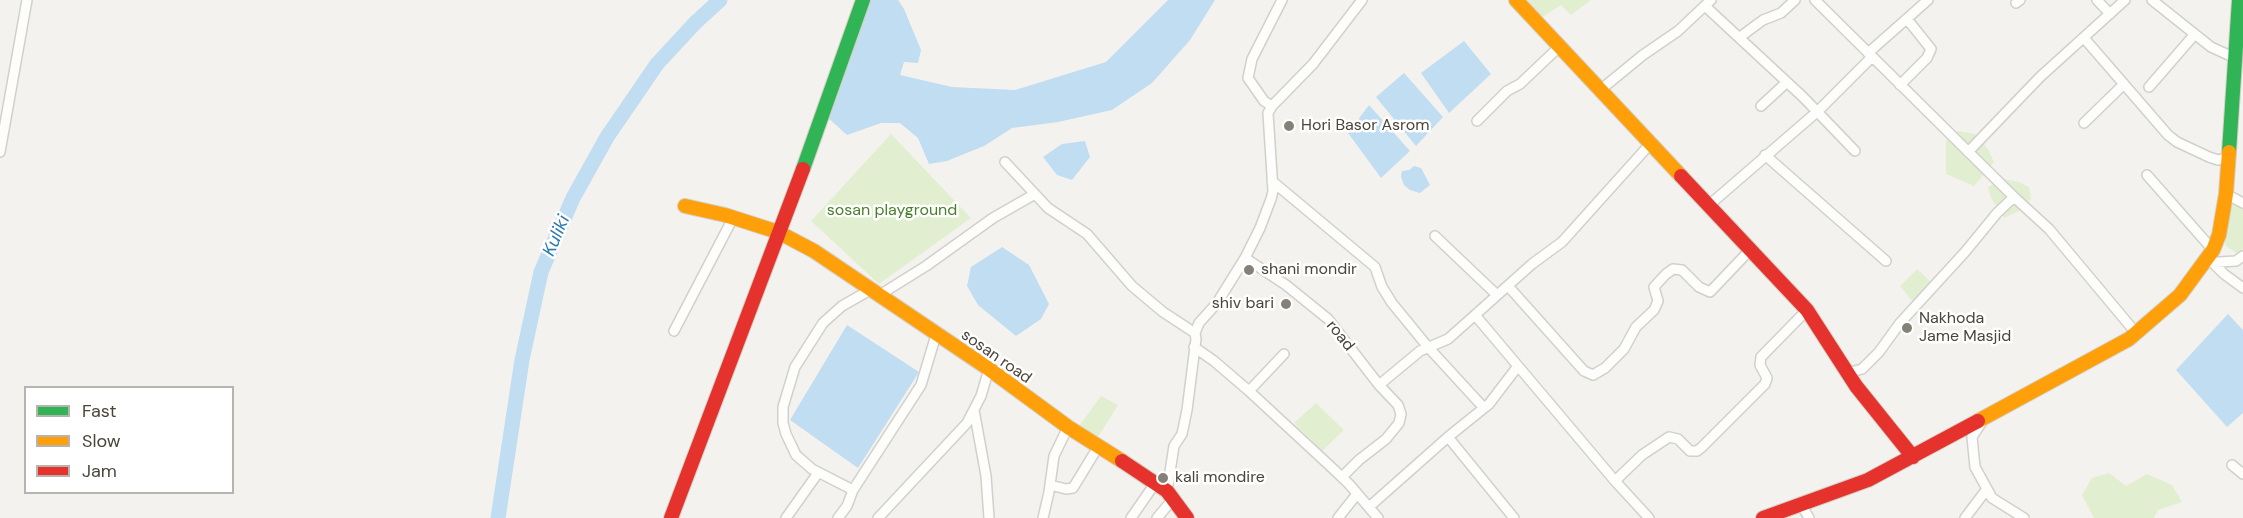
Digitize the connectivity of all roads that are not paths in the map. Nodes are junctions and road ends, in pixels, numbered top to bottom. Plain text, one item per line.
1 (27, 0) edge
2 (863, 0) edge
3 (1282, 0) edge
4 (1362, 0) edge
5 (1516, 0) edge
6 (1795, 0) edge
7 (1815, 0) edge
8 (1928, 0) edge
9 (2097, 0) edge
10 (2125, 0) edge
11 (2152, 0) edge
12 (2239, 0) edge
13 (1708, 3) edge
14 (2110, 14) junction
15 (1907, 19) junction
16 (2195, 34) junction
17 (1740, 38) junction
18 (2084, 38) junction
19 (1559, 47) junction
20 (1870, 55) junction
21 (2235, 58) junction
22 (2239, 77) edge
23 (1787, 82) junction
24 (2124, 84) junction
25 (1900, 85) junction
26 (2150, 87) dead end
27 (1599, 91) junction
28 (1272, 106) junction
29 (1761, 106) dead end
30 (1818, 111) junction
31 (1477, 121) dead end
32 (2084, 123) dead end
33 (1651, 143) junction
34 (1855, 151) dead end
35 (0, 152) edge
36 (1968, 152) junction
37 (1765, 155) junction
38 (2229, 157) junction
39 (1005, 162) dead end
40 (2147, 175) dead end
41 (1272, 181) junction
42 (1035, 194) junction
43 (2226, 194) junction
44 (2014, 197) junction
45 (2243, 203) edge
46 (685, 206) dead end
47 (1708, 206) junction
48 (733, 218) junction
49 (778, 232) junction
50 (1435, 236) dead end
51 (1751, 249) junction
52 (2243, 256) edge
53 (1245, 258) junction
54 (2210, 259) junction
55 (1886, 261) dead end
56 (1508, 286) junction
57 (2243, 288) edge
58 (874, 293) junction
59 (1497, 296) junction
60 (1807, 310) junction
61 (1475, 315) junction
62 (674, 331) dead end
63 (2136, 333) junction
64 (936, 335) junction
65 (1195, 340) junction
66 (1428, 347) junction
67 (1284, 354) dead end
68 (1518, 366) junction
69 (990, 369) junction
70 (1847, 373) junction
71 (1379, 385) junction
72 (1249, 391) junction
73 (1484, 408) junction
74 (974, 410) junction
75 (1984, 417) junction
76 (1068, 427) junction
77 (1448, 436) junction
78 (1098, 447) junction
79 (1913, 457) junction
80 (2232, 465) dead end
81 (818, 472) junction
82 (2243, 474) edge
83 (1342, 477) junction
84 (1615, 481) junction
85 (1050, 485) junction
86 (1987, 489) junction
87 (853, 490) junction
88 (1165, 491) junction
89 (1358, 494) junction
90 (1802, 504) junction
91 (1369, 507) junction
92 (671, 518) edge
93 (786, 518) edge
94 (838, 518) edge
95 (878, 518) edge
96 (989, 518) edge
97 (1043, 518) edge
98 (1131, 518) edge
99 (1157, 518) edge
100 (1187, 518) edge
101 (1338, 518) edge
102 (1378, 518) edge
103 (1514, 518) edge
104 (1649, 518) edge
105 (1763, 518) edge
106 (1809, 518) edge
107 (1965, 518) edge
108 (2024, 518) edge

1 - 35 street
2 - 49 street
3 - 28 street
4 - 28 street
5 - 19 street
6 - 17 street
7 - 20 street
8 - 15 street
9 - 14 street
10 - 14 street
11 - 16 street
12 - 21 street
13 - 17 street
13 - 27 street
14 - 18 street
15 - 20 street
15 - 25 street
16 - 21 street
16 - 26 street
17 - 23 street
18 - 24 street
18 - 36 street
19 - 27 street
19 - 31 street
20 - 25 street
20 - 30 street
21 - 22 street
22 - 38 street
23 - 29 street
23 - 30 street
24 - 32 street
24 - 38 street
25 - 36 street
27 - 33 street
28 - 41 street
30 - 34 street
30 - 37 street
33 - 47 street
33 - 56 street
36 - 44 street
37 - 47 street
37 - 55 street
38 - 43 street
39 - 42 street
40 - 54 street
41 - 53 street
41 - 66 street
42 - 58 street
42 - 65 street
43 - 45 street
43 - 54 street
44 - 63 street
44 - 70 street
46 - 48 street, sosan road
47 - 51 street
48 - 49 street, sosan road
48 - 62 street
49 - 58 street, sosan road
49 - 92 street
50 - 59 street
51 - 56 street
51 - 60 street
52 - 54 street
53 - 65 street
53 - 71 street, road
54 - 57 street
54 - 63 street
56 - 59 street
58 - 64 street, sosan road
58 - 81 street
59 - 61 street
60 - 70 street
60 - 84 street
61 - 66 street
61 - 68 street
63 - 75 street
64 - 69 street, sosan road
64 - 87 street
65 - 72 street
65 - 88 street
66 - 71 street
66 - 73 street
67 - 72 street
68 - 73 street
68 - 84 street
69 - 74 street
69 - 76 street, sosan road
70 - 79 street
71 - 83 street, road
72 - 83 street
73 - 77 street
74 - 95 street
74 - 96 street
75 - 79 street
75 - 86 street
76 - 78 street, sosan road
76 - 85 street
77 - 91 street
77 - 103 street
78 - 85 street
78 - 88 street, sosan road
79 - 90 street
80 - 82 street
81 - 87 street
81 - 93 street
83 - 89 street
84 - 104 street
85 - 97 street
86 - 107 street
86 - 108 street
87 - 94 street
88 - 98 street
88 - 99 street
88 - 100 street, sosan road
89 - 91 street
89 - 101 street
90 - 105 street
90 - 106 street
91 - 102 street

